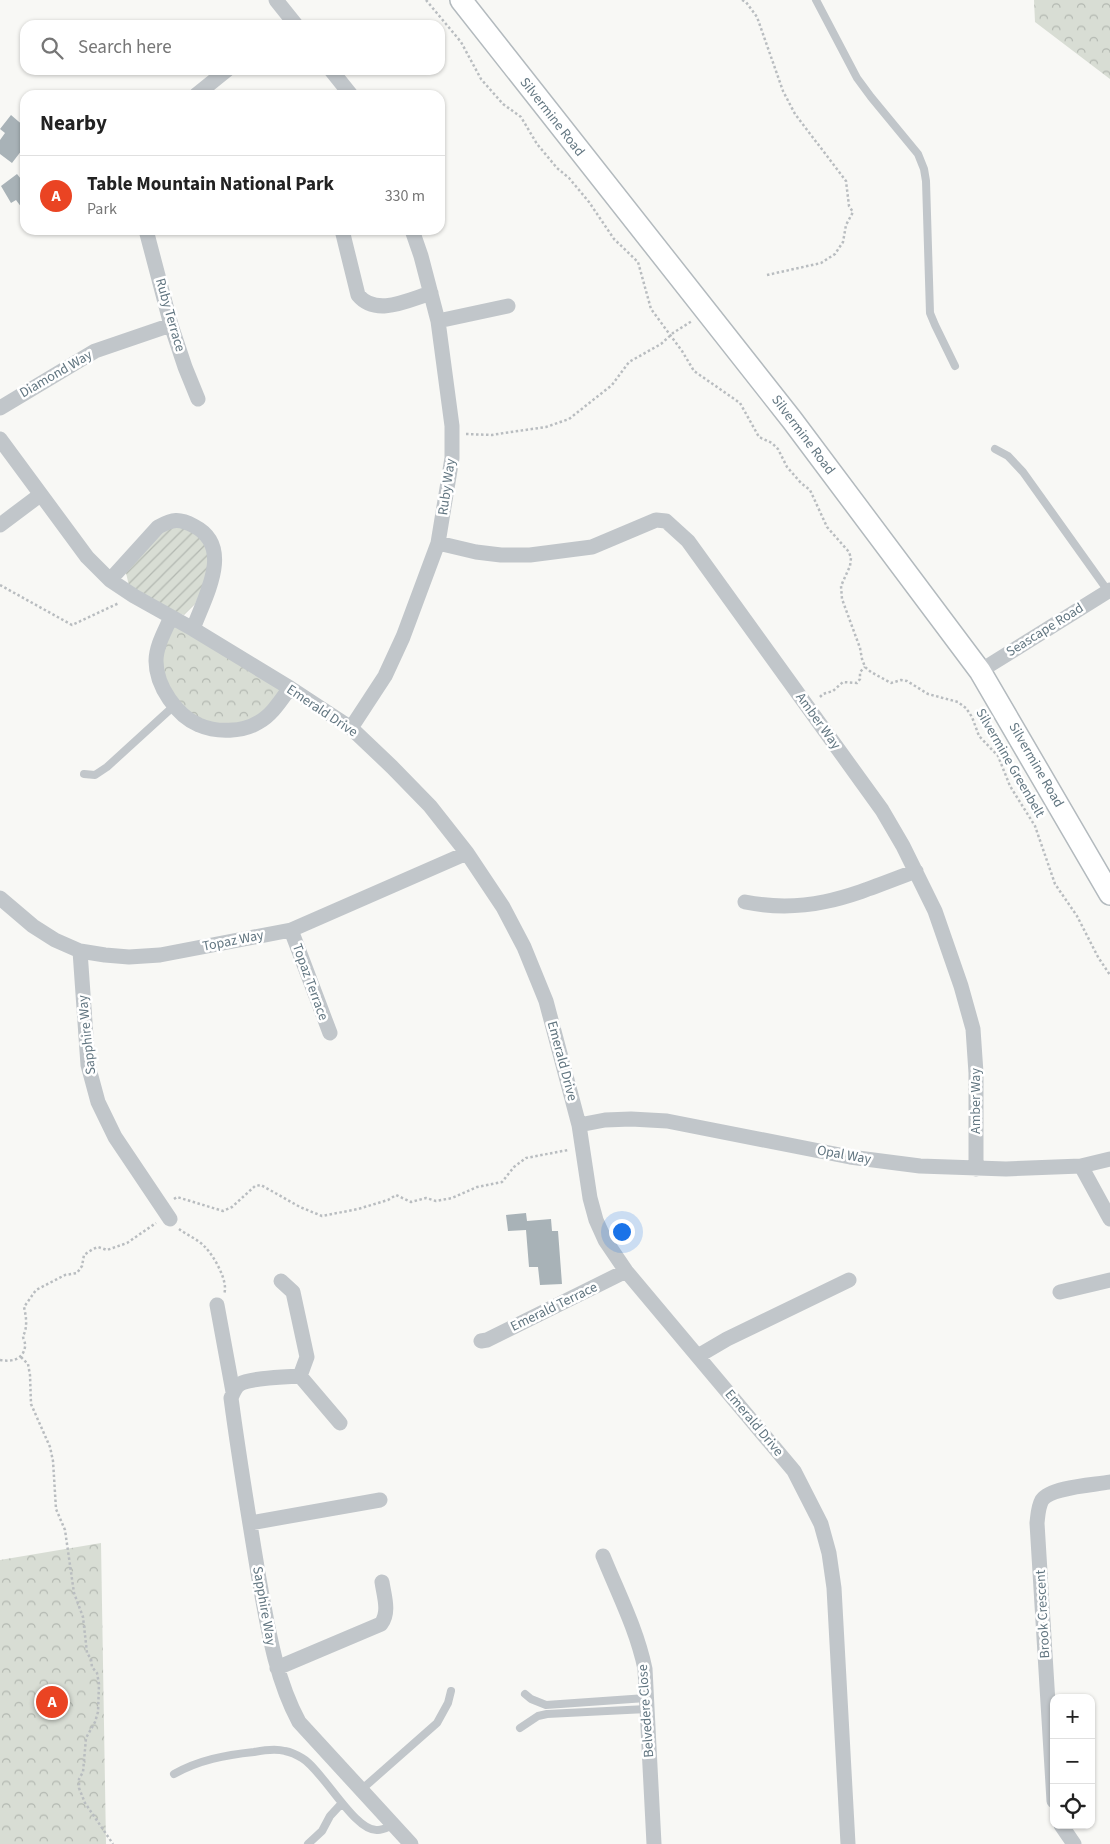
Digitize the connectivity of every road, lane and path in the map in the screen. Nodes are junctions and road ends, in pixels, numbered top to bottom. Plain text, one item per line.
1 (276, 0) edge
2 (426, 0) edge
3 (461, 0) edge
4 (742, 0) edge
5 (816, 0) edge
6 (287, 20) edge
7 (443, 20) edge
8 (445, 23) edge
9 (221, 75) edge
10 (335, 75) edge
11 (202, 90) edge
12 (347, 90) edge
13 (147, 235) edge
14 (343, 235) edge
15 (414, 235) edge
16 (768, 275) dead end
17 (431, 293) junction
18 (508, 306) dead end
19 (706, 311) junction
20 (438, 321) junction
21 (171, 325) junction
22 (671, 336) junction
23 (955, 366) dead end
24 (198, 399) dead end
25 (0, 408) edge
26 (452, 433) junction
27 (0, 439) edge
28 (995, 449) dead end
29 (40, 495) junction
30 (0, 525) edge
31 (438, 543) junction
32 (110, 580) junction
33 (0, 585) edge
34 (1109, 590) edge
35 (134, 596) junction
36 (171, 617) junction
37 (194, 629) junction
38 (865, 666) junction
39 (980, 671) junction
40 (290, 688) junction
41 (174, 705) junction
42 (811, 711) junction
43 (351, 728) junction
44 (84, 774) dead end
45 (467, 854) junction
46 (916, 871) junction
47 (1110, 894) edge
48 (0, 898) edge
49 (745, 902) dead end
50 (291, 930) junction
51 (80, 950) junction
52 (1110, 975) edge
53 (330, 1033) dead end
54 (579, 1125) junction
55 (582, 1148) junction
56 (1110, 1159) edge
57 (1081, 1166) junction
58 (976, 1169) junction
59 (166, 1213) junction
60 (1110, 1219) edge
61 (626, 1271) junction
62 (849, 1280) dead end
63 (1110, 1280) edge
64 (281, 1281) dead end
65 (1060, 1292) dead end
66 (217, 1305) joint
67 (481, 1341) dead end
68 (698, 1356) junction
69 (21, 1357) junction
70 (0, 1360) edge
71 (300, 1376) junction
72 (233, 1392) junction
73 (340, 1423) dead end
74 (1110, 1482) edge
75 (380, 1500) dead end
76 (250, 1523) junction
77 (603, 1556) dead end
78 (382, 1582) dead end
79 (277, 1668) junction
80 (451, 1690) dead end
81 (525, 1694) dead end
82 (647, 1704) junction
83 (520, 1728) dead end
84 (174, 1774) dead end
85 (1053, 1784) edge
86 (361, 1790) junction
87 (342, 1803) junction
88 (393, 1825) junction
89 (1063, 1829) edge
90 (113, 1844) edge
91 (308, 1844) edge
92 (411, 1844) edge
93 (654, 1844) edge
94 (848, 1844) edge
95 (1074, 1844) edge

1 - 6 street
2 - 7 path
3 - 19 street, Silvermine Road
4 - 16 path
5 - 23 lane
8 - 22 path
9 - 11 street
10 - 12 street
13 - 21 street, Ruby Terrace
14 - 17 street
15 - 17 street, Ruby Way
17 - 20 street, Ruby Way
18 - 20 street
19 - 22 path
19 - 39 street, Silvermine Road
20 - 26 street, Ruby Way
21 - 24 street, Ruby Terrace
21 - 25 street, Diamond Way
22 - 26 path
22 - 38 path
26 - 31 street, Ruby Way
27 - 29 street, Emerald Drive
28 - 34 lane
29 - 30 street
29 - 32 street, Emerald Drive
31 - 42 street, Amber Way
31 - 43 street, Ruby Way
32 - 35 street, Emerald Drive
32 - 37 street
33 - 35 path
34 - 39 street, Seascape Road
35 - 36 street, Emerald Drive
36 - 37 street, Emerald Drive
36 - 41 street
37 - 40 street, Emerald Drive
38 - 42 path
38 - 52 path, Silvermine Greenbelt
39 - 47 street, Silvermine Road
40 - 41 street
40 - 43 street, Emerald Drive
41 - 44 lane
42 - 46 street, Amber Way
43 - 45 street, Emerald Drive
45 - 50 street, Topaz Way
45 - 54 street, Emerald Drive
46 - 49 street
46 - 58 street, Amber Way
48 - 51 street, Topaz Way
50 - 51 street, Topaz Way
50 - 53 street, Topaz Terrace
51 - 59 street, Sapphire Way
54 - 55 street, Emerald Drive
54 - 58 street, Opal Way
55 - 59 path
55 - 61 street, Emerald Drive
56 - 57 street, Opal Way
57 - 58 street, Opal Way
57 - 60 street
59 - 66 path
59 - 69 path
61 - 67 street, Emerald Terrace
61 - 68 street, Emerald Drive
62 - 68 street
63 - 65 street
64 - 71 street
66 - 72 street, Sapphire Way
68 - 94 street, Emerald Drive
69 - 70 path
69 - 90 path
71 - 72 street
71 - 73 street
72 - 76 street, Sapphire Way
74 - 85 street, Brook Crescent
75 - 76 street
76 - 79 street, Sapphire Way
77 - 82 street, Belvedere Close
78 - 79 street
79 - 86 street, Sapphire Way
80 - 86 lane
81 - 82 lane
82 - 83 lane
82 - 93 street, Belvedere Close
84 - 87 lane
86 - 88 street, Sapphire Way
87 - 88 lane
87 - 91 lane
88 - 92 street, Sapphire Way
89 - 95 street

